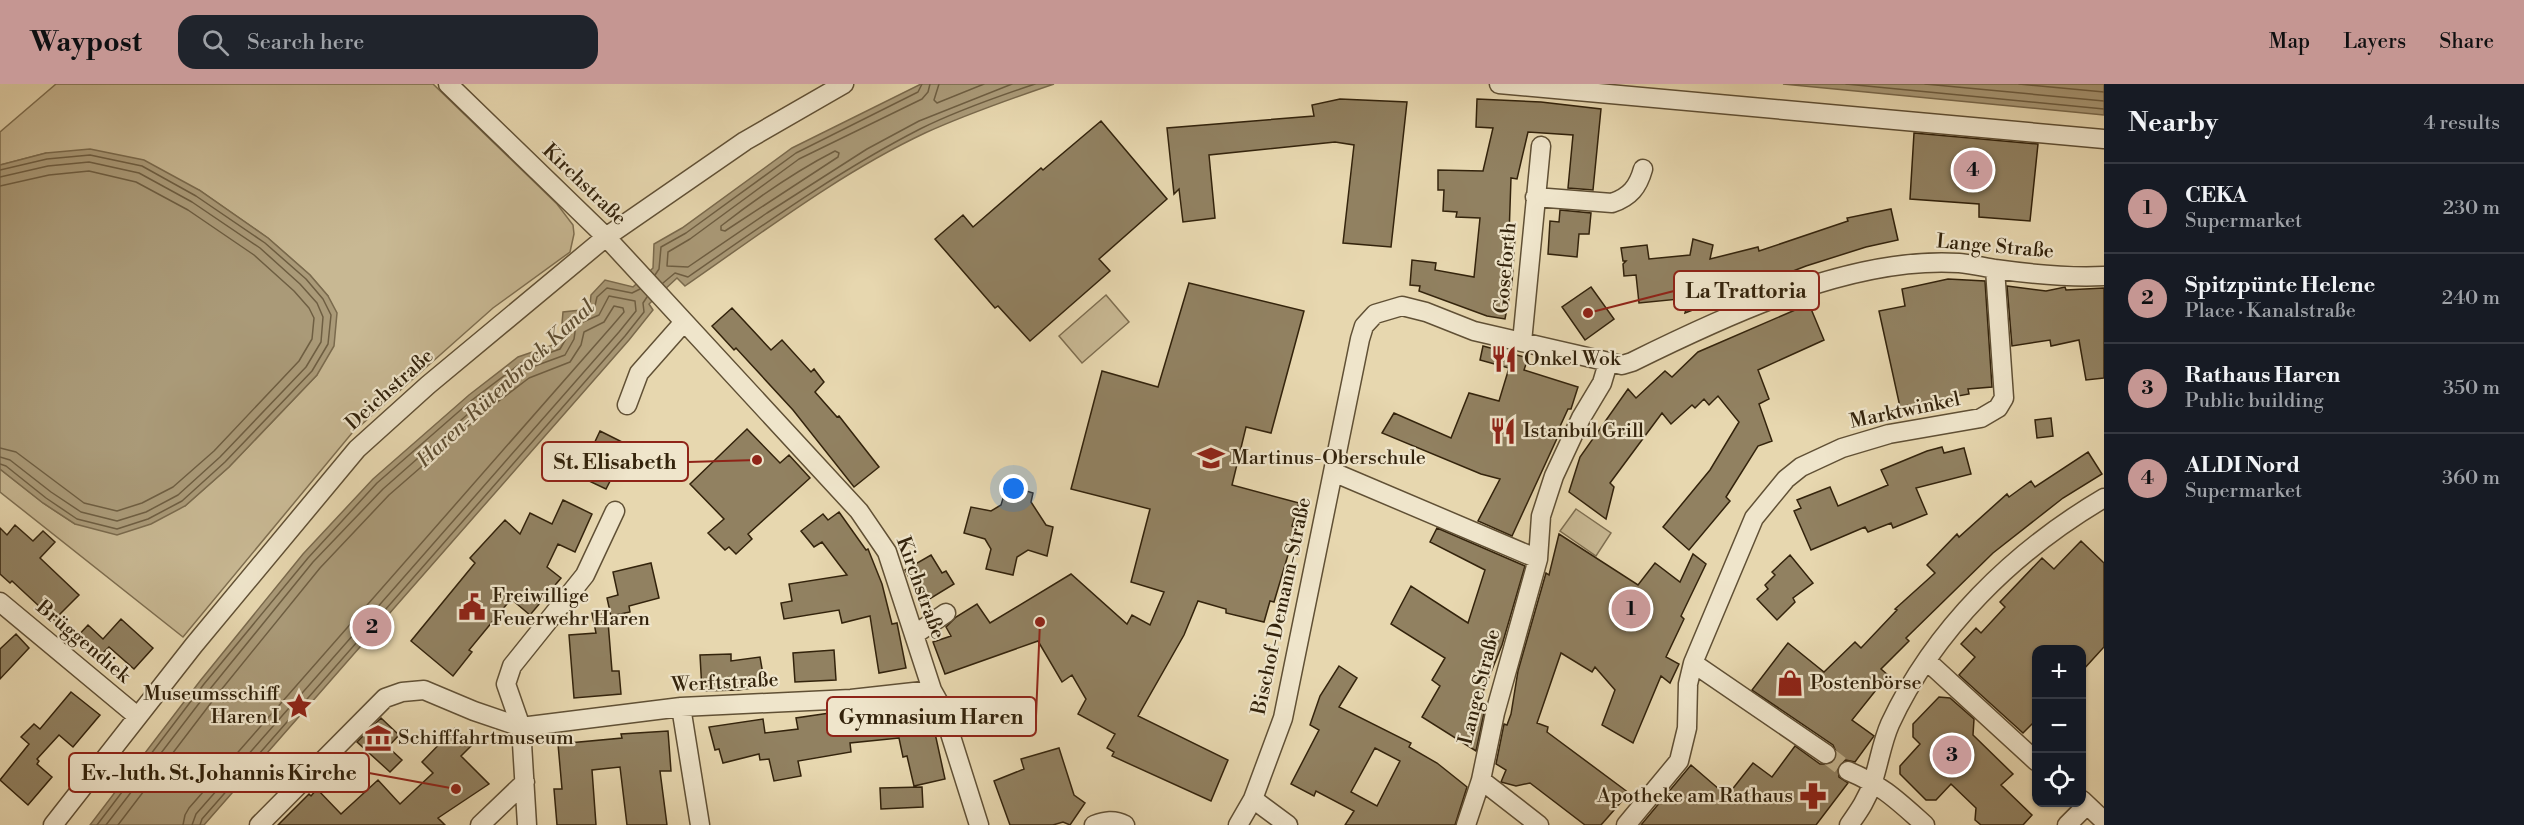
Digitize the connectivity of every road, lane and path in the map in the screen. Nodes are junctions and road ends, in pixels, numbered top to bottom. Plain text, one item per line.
1 (448, 84) edge
2 (844, 84) edge
3 (1499, 84) edge
4 (2104, 140) edge
5 (1541, 146) dead end
6 (1643, 169) dead end
7 (1535, 197) junction
8 (606, 237) junction
9 (1995, 269) junction
10 (2104, 276) edge
11 (684, 322) junction
12 (1522, 342) junction
13 (1608, 363) junction
14 (627, 405) dead end
15 (1333, 472) junction
16 (2104, 498) edge
17 (615, 511) dead end
18 (1538, 559) junction
19 (0, 602) edge
20 (946, 613) dead end
21 (914, 635) junction
22 (1927, 661) junction
23 (1693, 663) junction
24 (932, 690) junction
25 (681, 707) junction
26 (137, 716) junction
27 (521, 727) junction
28 (1826, 754) tunnel mouth
29 (2032, 756) edge
30 (1848, 771) tunnel mouth
31 (1481, 780) junction
32 (525, 782) junction
33 (1873, 782) junction
34 (1253, 799) junction
35 (2086, 805) edge
36 (2081, 807) edge
37 (2104, 821) edge
38 (53, 825) edge
39 (259, 825) edge
40 (480, 825) edge
41 (527, 825) edge
42 (700, 825) edge
43 (979, 825) edge
44 (1094, 825) edge
45 (1125, 825) edge
46 (1238, 825) edge
47 (1288, 825) edge
48 (1466, 825) edge
49 (1539, 825) edge
50 (1626, 825) edge
51 (1849, 825) edge
52 (1925, 825) edge
53 (2067, 825) edge

1 - 8 street, Kirchstraße
2 - 8 street, Deichstraße
3 - 4 street
5 - 7 street, Goseforth
6 - 7 street
7 - 12 street, Goseforth
8 - 11 street, Kirchstraße
8 - 26 street, Deichstraße
9 - 10 street, Lange Straße
9 - 13 street, Lange Straße
9 - 23 street, Marktwinkel
11 - 14 street
11 - 21 street, Kirchstraße
12 - 13 street, Bischof-Demann-Straße
12 - 15 street, Bischof-Demann-Straße
13 - 18 street, Lange Straße
15 - 18 street
15 - 34 street, Bischof-Demann-Straße
16 - 22 street
17 - 27 street
18 - 31 street, Lange Straße
19 - 26 street, Brüggendiek
20 - 21 street
21 - 24 street, Kirchstraße
22 - 29 street
22 - 33 street
23 - 28 street
23 - 50 street, Marktwinkel
24 - 25 street, Werftstraße
24 - 43 street, Kirchstraße
25 - 27 street, Werftstraße
25 - 42 street
26 - 38 street, Deichstraße
27 - 32 street
27 - 39 street
30 - 33 street
31 - 48 street, Lange Straße
31 - 49 street
32 - 40 street
32 - 41 street
33 - 51 street
33 - 52 street
34 - 46 street, Bischof-Demann-Straße
34 - 47 street
35 - 37 street
36 - 53 street
44 - 45 street

